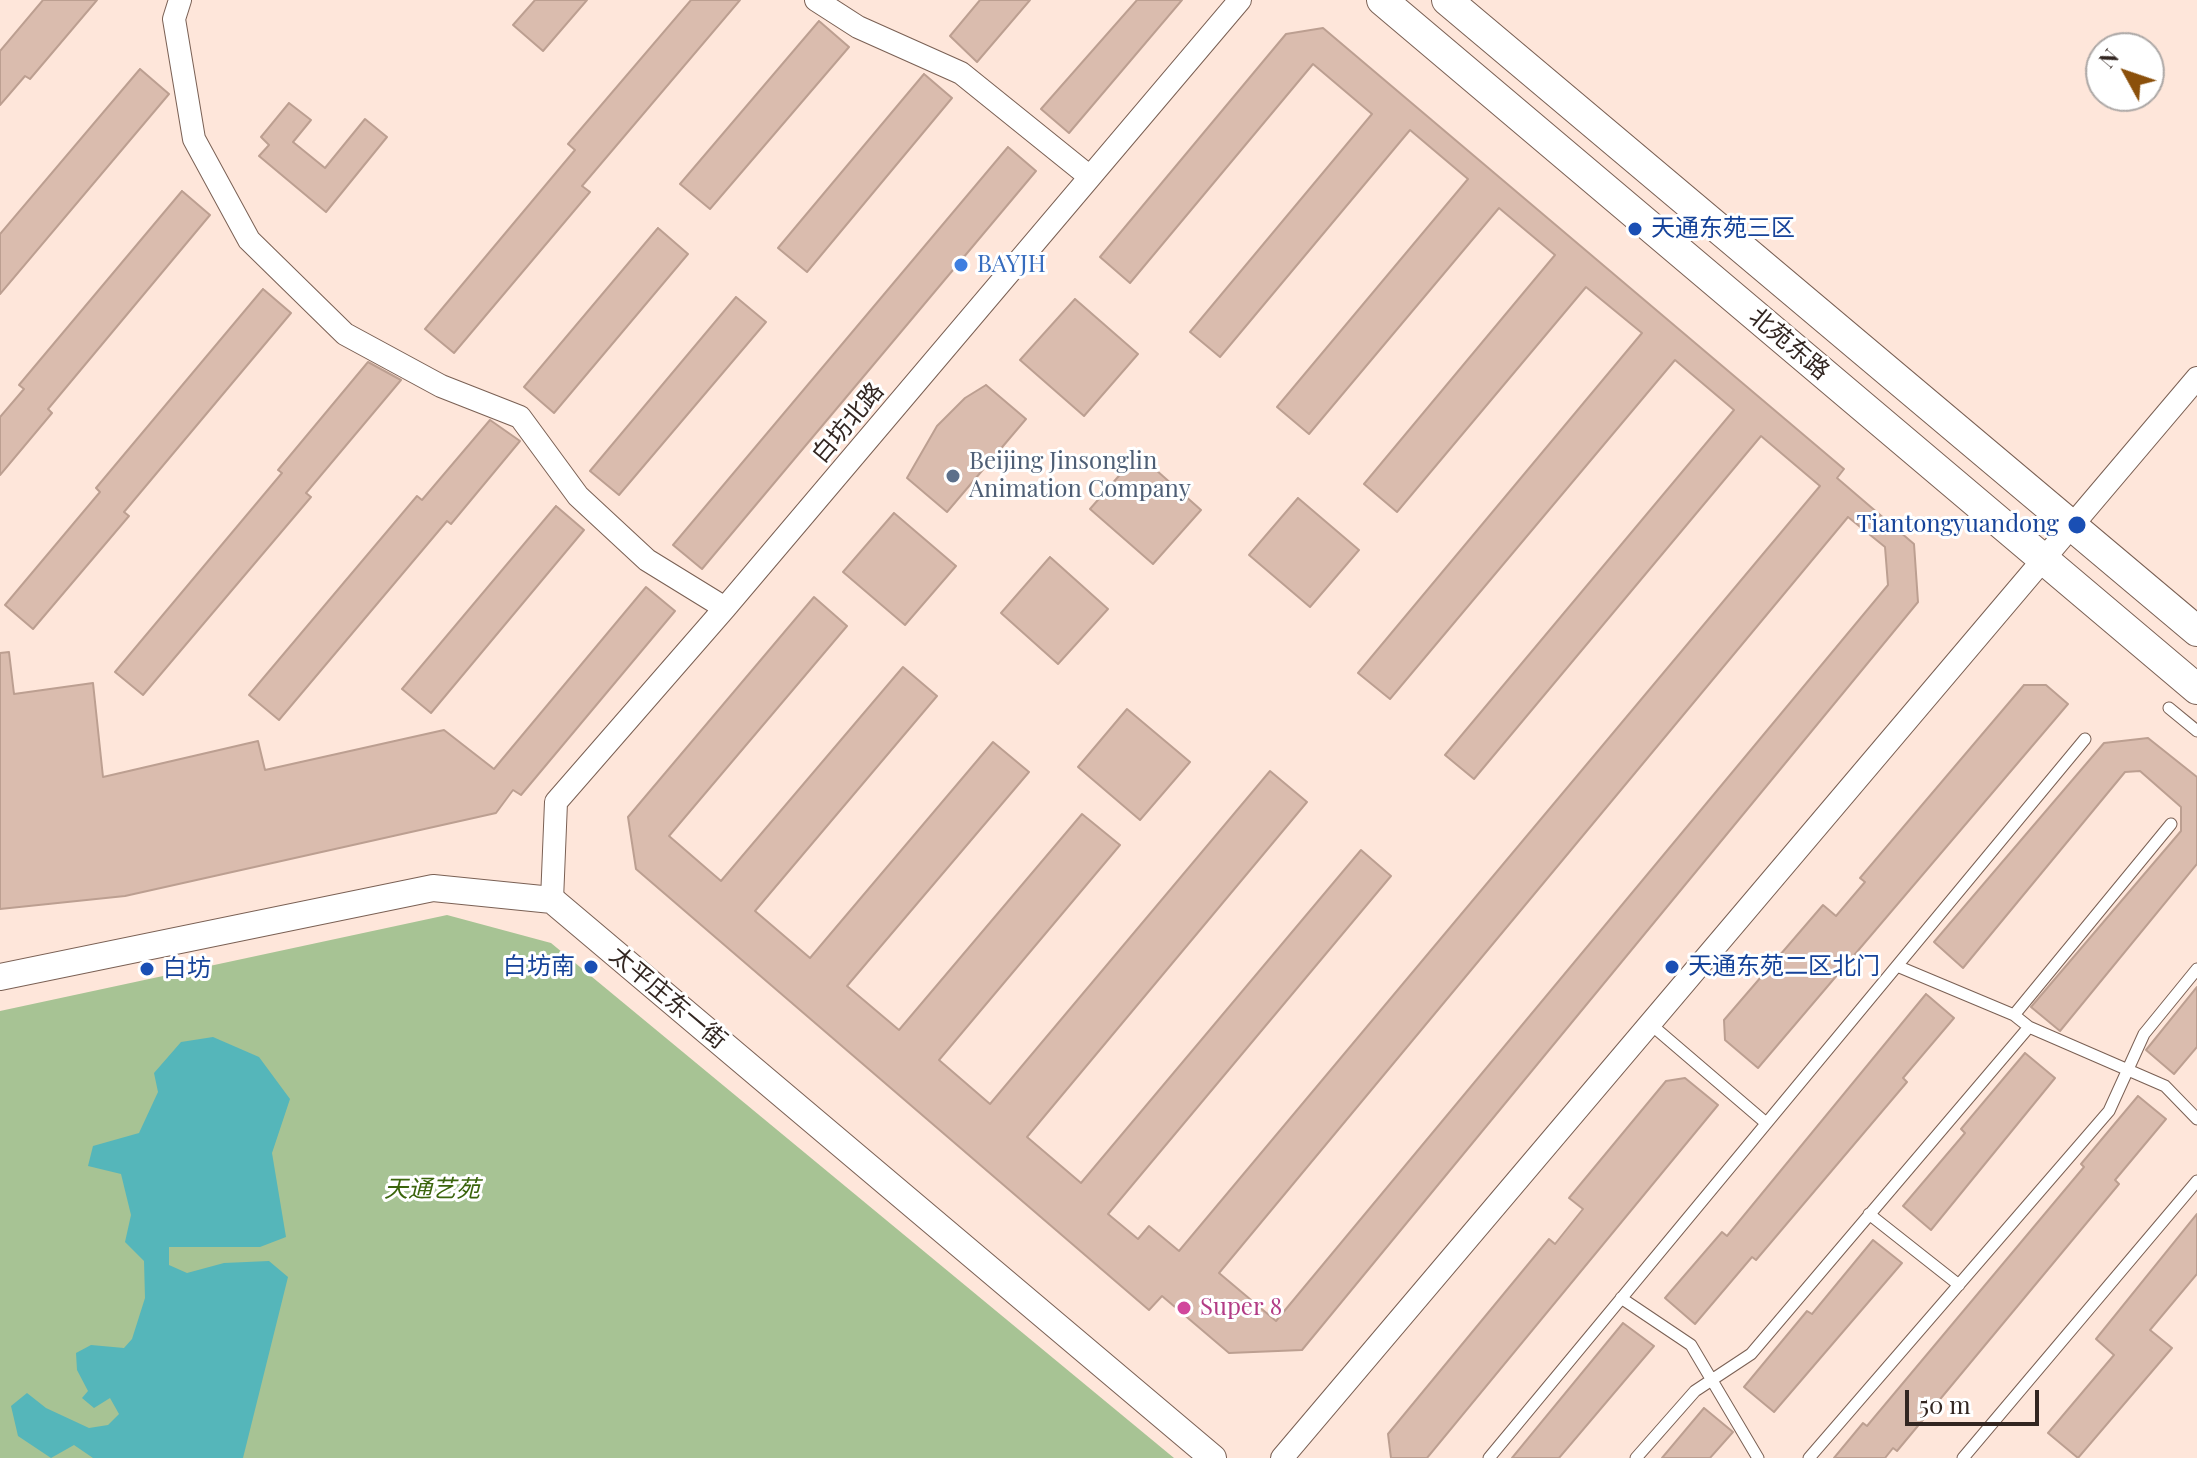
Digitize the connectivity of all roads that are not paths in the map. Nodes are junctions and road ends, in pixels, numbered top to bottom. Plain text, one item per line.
1 (180, 0) edge
2 (816, 0) edge
3 (1240, 0) edge
4 (1382, 0) edge
5 (1447, 0) edge
6 (1090, 177) junction
7 (2197, 378) edge
8 (2071, 525) junction
9 (2043, 558) junction
10 (725, 608) junction
11 (2197, 631) edge
12 (2197, 689) edge
13 (2169, 708) dead end
14 (2197, 731) edge
15 (2085, 739) dead end
16 (2171, 824) dead end
17 (552, 900) junction
18 (1897, 966) junction
19 (2197, 969) edge
20 (0, 977) edge
21 (2014, 1015) junction
22 (1648, 1022) junction
23 (2029, 1027) junction
24 (2127, 1070) junction
25 (2197, 1119) edge
26 (1766, 1123) junction
27 (2197, 1181) edge
28 (1869, 1214) junction
29 (1959, 1285) junction
30 (1621, 1298) junction
31 (1712, 1381) junction
32 (1213, 1458) edge
33 (1282, 1458) edge
34 (1489, 1458) edge
35 (1636, 1458) edge
36 (1758, 1458) edge
37 (1809, 1458) edge
38 (1963, 1458) edge

1 - 10 street
2 - 6 street
3 - 6 street, 白坊北路
4 - 9 main road, 北苑东路
5 - 8 main road, 北苑东路
6 - 10 street, 白坊北路
7 - 8 street
8 - 9 street
8 - 11 main road, 北苑东路
9 - 12 main road, 北苑东路
9 - 22 street
10 - 17 street, 白坊北路
13 - 14 lane
15 - 18 lane
16 - 21 lane
17 - 20 street
17 - 32 street, 太平庄东一街
18 - 21 lane
18 - 26 lane
19 - 24 lane
21 - 23 lane
22 - 26 lane
22 - 33 street
23 - 24 lane
23 - 28 lane
24 - 25 lane
24 - 29 lane
26 - 30 lane
27 - 38 lane
28 - 29 lane
28 - 31 lane
29 - 37 lane
30 - 31 lane
30 - 34 lane
31 - 35 lane
31 - 36 lane

